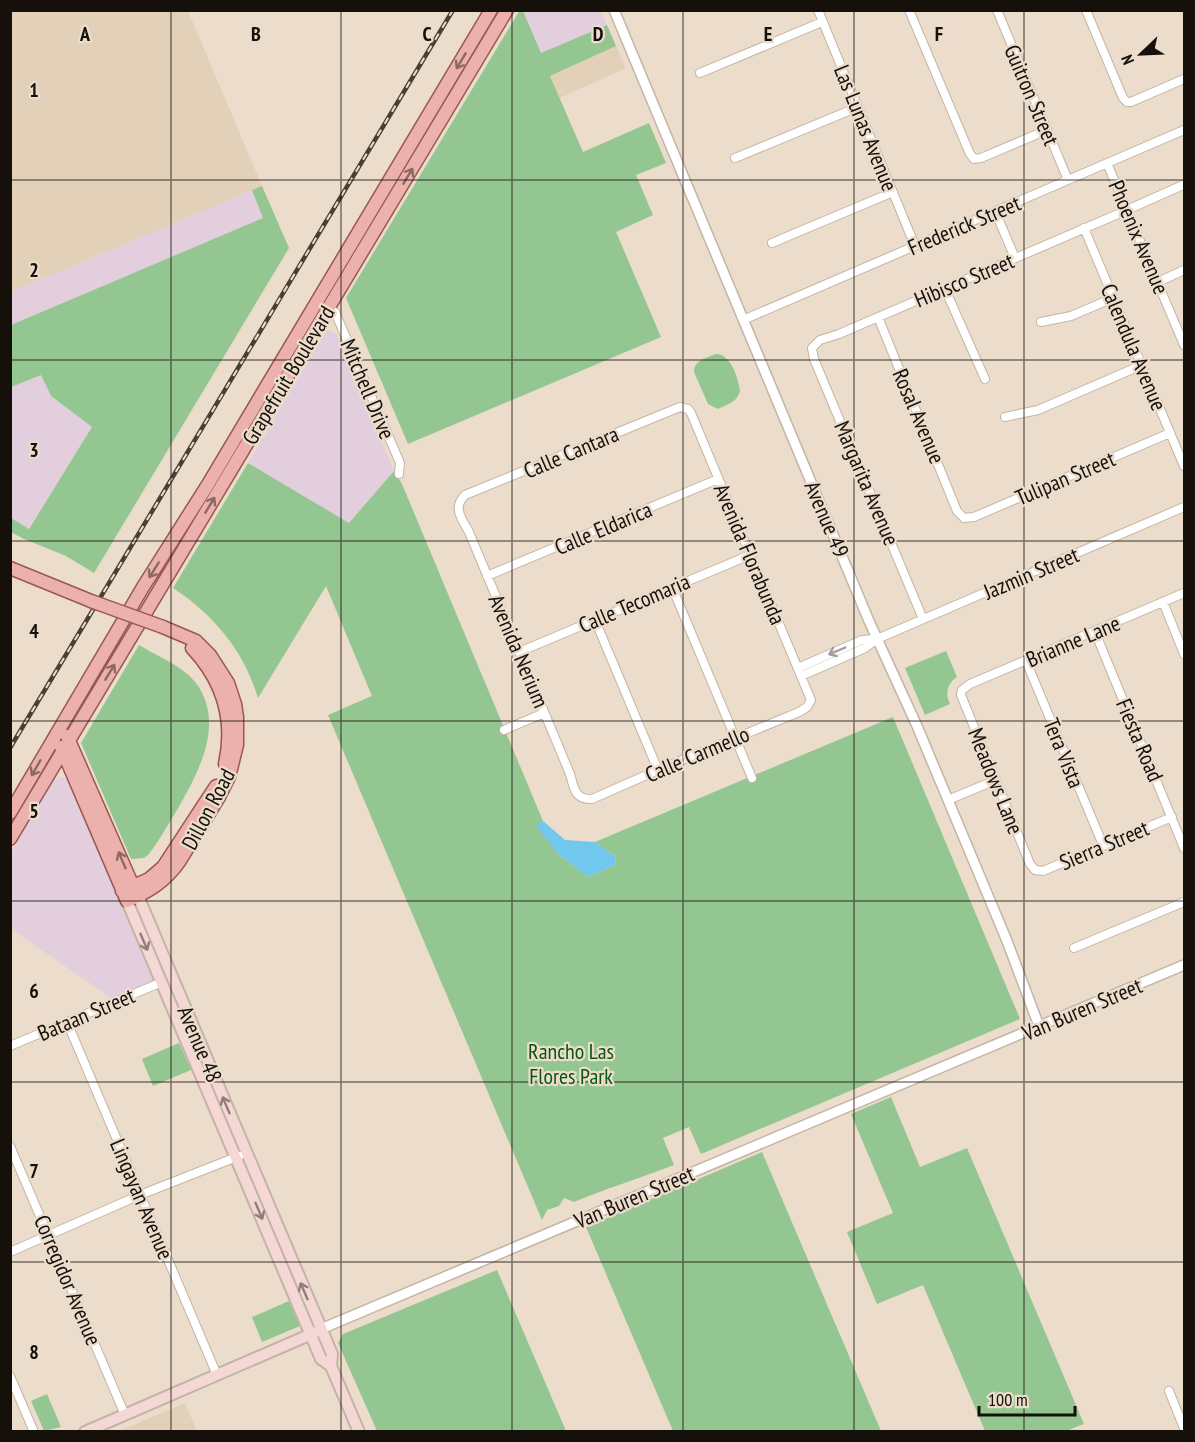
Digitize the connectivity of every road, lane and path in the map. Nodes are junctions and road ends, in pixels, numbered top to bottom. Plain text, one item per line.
1 (491, 10) edge
2 (507, 10) edge
3 (614, 10) edge
4 (818, 10) edge
5 (909, 10) edge
6 (997, 10) edge
7 (1086, 10) edge
8 (822, 22) junction
9 (700, 74) dead end
10 (1185, 79) edge
11 (858, 107) junction
12 (1185, 129) edge
13 (1047, 130) junction
14 (735, 158) dead end
15 (1107, 163) junction
16 (392, 176) junction
17 (1068, 180) junction
18 (1183, 185) edge
19 (892, 192) junction
20 (1127, 210) junction
21 (995, 211) junction
22 (1118, 214) dead end
23 (1084, 228) junction
24 (772, 243) dead end
25 (915, 246) junction
26 (1015, 258) junction
27 (1185, 270) edge
28 (1158, 282) junction
29 (945, 289) junction
30 (1113, 298) junction
31 (328, 308) junction
32 (878, 317) junction
33 (743, 320) junction
34 (1041, 322) dead end
35 (1185, 345) edge
36 (812, 348) joint
37 (1142, 365) junction
38 (984, 379) dead end
39 (684, 407) joint
40 (1005, 417) dead end
41 (1170, 433) junction
42 (1185, 466) edge
43 (399, 474) dead end
44 (718, 479) junction
45 (459, 502) joint
46 (1185, 507) edge
47 (960, 515) joint
48 (750, 555) junction
49 (10, 568) edge
50 (487, 576) junction
51 (672, 587) junction
52 (1185, 593) edge
53 (1163, 602) junction
54 (923, 619) junction
55 (595, 620) junction
56 (1095, 632) junction
57 (877, 639) junction
58 (519, 652) junction
59 (1185, 654) edge
60 (1026, 661) junction
61 (799, 672) junction
62 (962, 690) joint
63 (809, 704) joint
64 (544, 713) junction
65 (59, 729) junction
66 (504, 730) dead end
67 (735, 738) junction
68 (69, 740) junction
69 (63, 751) junction
70 (658, 770) junction
71 (752, 778) dead end
72 (996, 780) junction
73 (583, 799) joint
74 (948, 800) junction
75 (10, 813) edge
76 (1172, 817) junction
77 (10, 839) edge
78 (1102, 845) junction
79 (1185, 848) edge
80 (1035, 870) joint
81 (130, 894) junction
82 (1185, 902) edge
83 (1074, 948) dead end
84 (1185, 965) edge
85 (162, 982) junction
86 (67, 1022) junction
87 (1040, 1026) junction
88 (10, 1046) edge
89 (206, 1058) junction
90 (10, 1146) edge
91 (241, 1155) junction
92 (140, 1195) junction
93 (49, 1236) junction
94 (10, 1252) edge
95 (316, 1332) junction
96 (10, 1376) edge
97 (217, 1376) junction
98 (1169, 1391) dead end
99 (124, 1414) junction
100 (1185, 1428) edge
101 (34, 1431) edge
102 (85, 1431) edge
103 (359, 1431) edge

1 -> 16 main road, Grapefruit Boulevard
31 -> 2 main road, Grapefruit Boulevard
3 - 33 street, Avenue 49
4 - 8 street, Las Lunas Avenue
5 - 13 street
6 - 13 street, Guitron Street
7 - 10 street
8 - 9 street
8 - 11 street, Las Lunas Avenue
11 - 14 street
11 - 19 street, Las Lunas Avenue
12 - 15 street, Frederick Street
13 - 17 street, Guitron Street
15 - 17 street, Frederick Street
15 - 20 street, Phoenix Avenue
16 - 31 main road
16 -> 65 main road, Grapefruit Boulevard
17 - 21 street, Frederick Street
18 - 20 street
19 - 24 street
19 - 25 street, Las Lunas Avenue
20 - 28 street, Phoenix Avenue
21 - 25 street, Frederick Street
21 - 26 street
22 - 23 street, Hibisco Street
23 - 26 street, Hibisco Street
23 - 30 street, Calendula Avenue
25 - 33 street, Frederick Street
26 - 29 street, Hibisco Street
27 - 28 street
28 - 35 street, Phoenix Avenue
29 - 32 street, Hibisco Street
29 - 38 street
30 - 34 street
30 - 37 street, Calendula Avenue
31 - 43 street, Mitchell Drive
68 -> 31 main road, Grapefruit Boulevard
32 - 36 street, Hibisco Street
32 - 47 street, Rosal Avenue
33 - 57 street, Avenue 49
36 - 54 street, Margarita Avenue
37 - 40 street
37 - 41 street, Calendula Avenue
39 - 44 street, Avenida Florabunda
39 - 45 street, Calle Cantara
41 - 42 street, Calendula Avenue
41 - 47 street, Tulipan Street
44 - 48 street, Avenida Florabunda
44 - 50 street, Calle Eldarica
45 - 50 street, Avenida Nerium
46 - 54 street, Jazmin Street
48 - 51 street, Calle Tecomaria
48 - 61 street, Avenida Florabunda
49 - 81 main road, Dillon Road, bridge
50 - 58 street, Avenida Nerium
51 - 55 street, Calle Tecomaria
51 - 67 street
52 - 53 street, Brianne Lane
53 - 56 street, Brianne Lane
53 - 59 street
54 - 57 street, Jazmin Street
55 - 58 street, Calle Tecomaria
55 - 70 street
56 - 60 street, Brianne Lane
56 - 76 street, Fiesta Road
57 - 61 street, Jazmin Street
57 - 74 street, Avenue 49
58 - 64 street, Avenida Nerium
60 - 62 street, Brianne Lane
60 - 78 street, Tera Vista
61 - 63 street, Avenida Florabunda
62 - 72 street, Meadows Lane
63 - 67 street, Calle Carmello
64 - 66 street
64 - 73 street, Avenida Nerium
65 - 68 main road, Avenue 48
65 - 69 main road, Avenue 48
65 -> 75 main road, Grapefruit Boulevard
67 - 70 street, Calle Carmello
67 - 71 street
68 - 69 main road, Grapefruit Boulevard
81 -> 68 main road, Avenue 48
69 - 77 main road, Grapefruit Boulevard
69 - 81 main road, Avenue 48
70 - 73 street, Calle Carmello
72 - 74 street
72 - 80 street, Meadows Lane
74 - 87 street, Avenue 49
76 - 78 street, Sierra Street
76 - 79 street, Fiesta Road
78 - 80 street, Sierra Street
81 -> 85 main road, Avenue 48
81 - 89 main road, Avenue 48
82 - 83 street
84 - 87 street, Van Buren Street
85 - 86 street, Bataan Street
85 - 89 main road
85 - 91 main road, Avenue 48
86 - 88 street, Bataan Street
86 - 92 street, Lingayan Avenue
87 - 95 street, Van Buren Street
91 -> 89 main road, Avenue 48
90 - 93 street, Corregidor Avenue
91 - 92 street
91 - 95 main road, Avenue 48
92 - 93 street
92 - 97 street, Lingayan Avenue
93 - 94 street
93 - 99 street, Corregidor Avenue
95 - 97 main road, Van Buren Street
95 - 103 main road, Avenue 48
96 - 101 street
97 - 99 main road, Van Buren Street
98 - 100 street
99 - 102 main road, Van Buren Street

